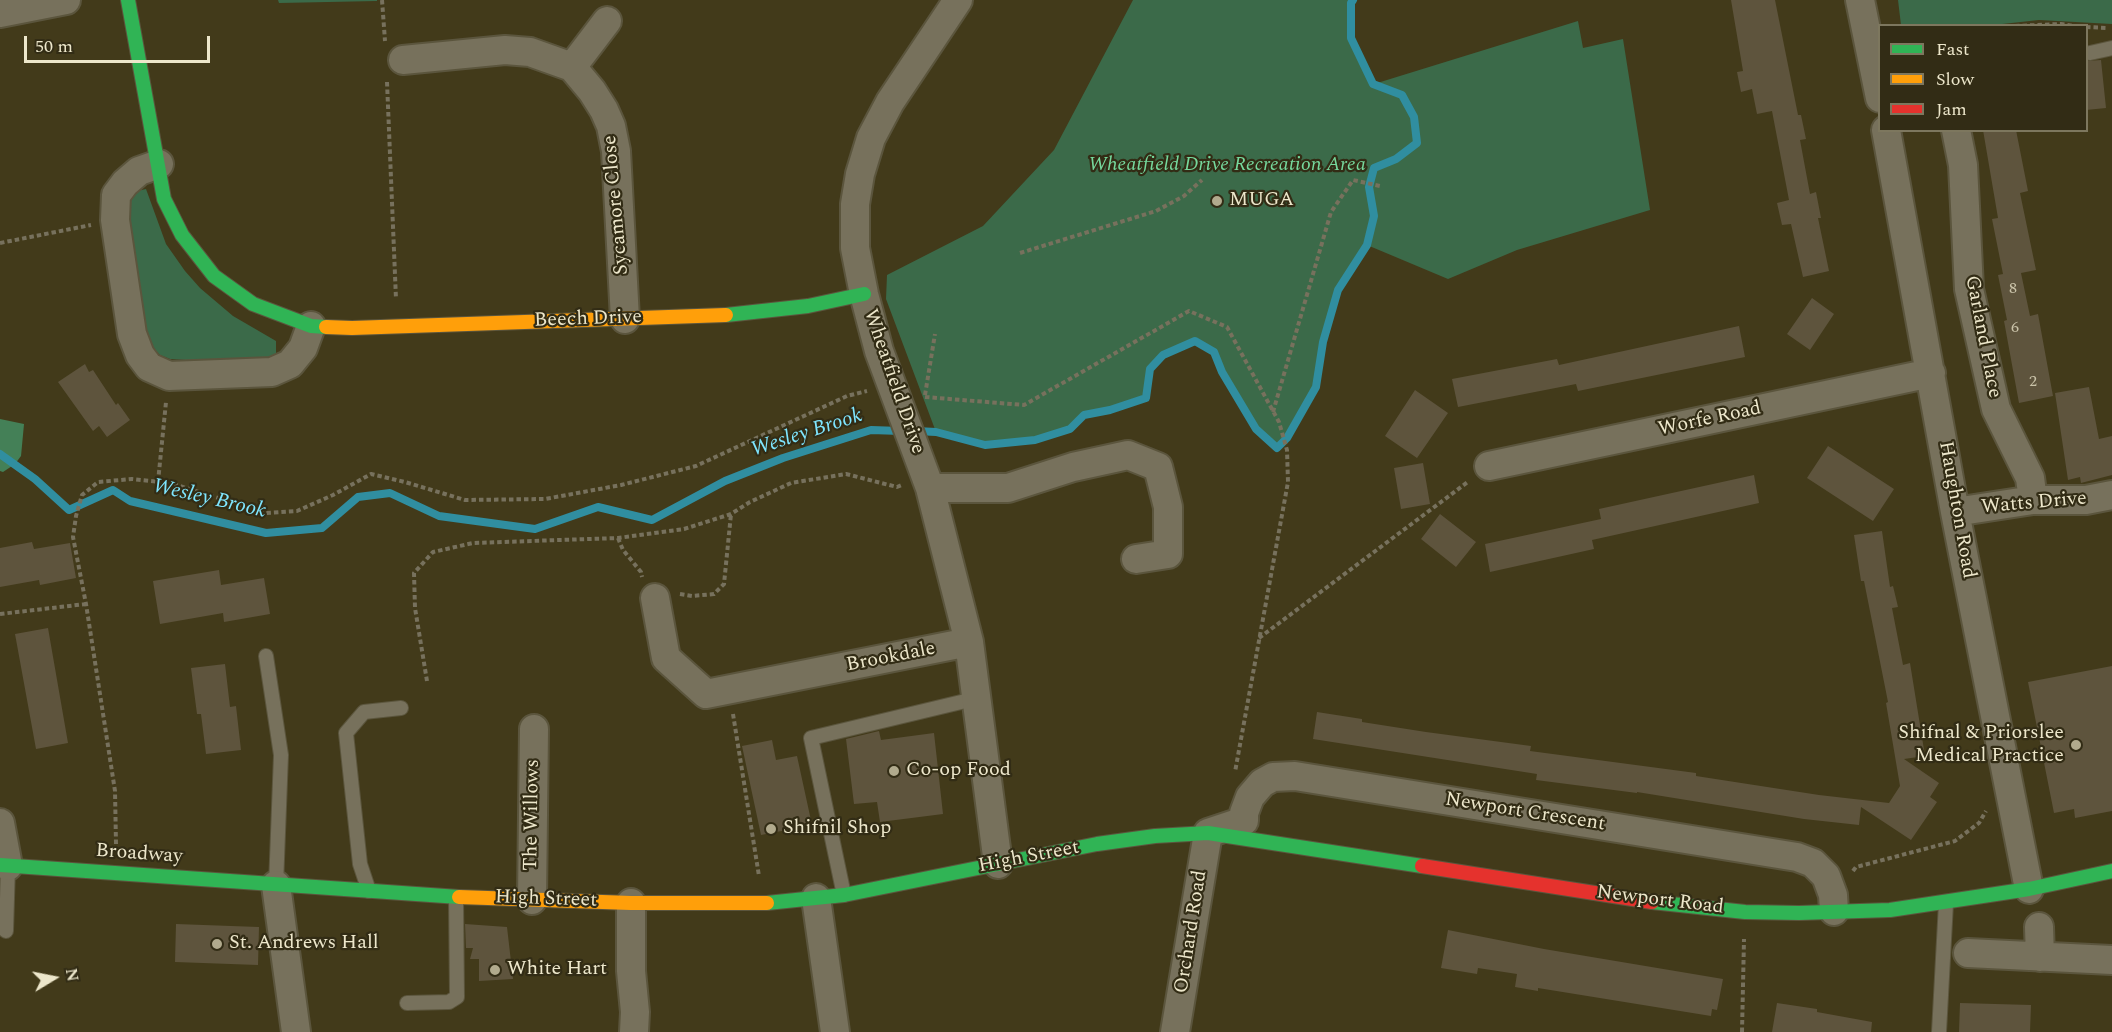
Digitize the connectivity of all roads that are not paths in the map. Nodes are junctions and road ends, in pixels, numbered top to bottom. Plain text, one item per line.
1 (66, 0) edge
2 (128, 0) edge
3 (958, 0) edge
4 (1860, 0) edge
5 (0, 13) edge
6 (607, 21) dead end
7 (2112, 48) edge
8 (2090, 53) dead end
9 (391, 59) road end
10 (572, 67) junction
11 (1878, 88) edge
12 (1886, 132) edge
13 (1956, 132) edge
14 (159, 164) junction
15 (864, 294) junction
16 (625, 319) junction
17 (311, 326) junction
18 (1931, 373) junction
19 (1488, 466) road end
20 (923, 471) junction
21 (2112, 495) edge
22 (2033, 500) junction
23 (1955, 512) junction
24 (1136, 559) dead end
25 (655, 598) road end
26 (969, 642) junction
27 (266, 656) dead end
28 (978, 698) junction
29 (401, 708) dead end
30 (534, 729) dead end
31 (0, 823) edge
32 (1208, 833) junction
33 (998, 864) junction
34 (4, 866) edge
35 (2112, 871) edge
36 (276, 885) junction
37 (2029, 889) junction
38 (369, 891) junction
39 (844, 895) junction
40 (456, 897) junction
41 (816, 898) junction
42 (532, 900) junction
43 (631, 903) junction
44 (1834, 903) junction
45 (1946, 903) junction
46 (2039, 927) dead end
47 (6, 931) dead end
48 (1968, 953) dead end
49 (2040, 957) junction
50 (2112, 960) edge
51 (407, 1003) dead end
52 (296, 1032) edge
53 (634, 1032) edge
54 (835, 1032) edge
55 (1176, 1032) edge
56 (1939, 1032) edge

1 - 5 street
2 - 14 main road, Beech Drive
3 - 15 street, Wheatfield Drive
4 - 11 street
6 - 10 street
7 - 8 lane
9 - 10 street
10 - 16 street, Sycamore Close
12 - 18 street, Haughton Road
13 - 22 street, Garland Place
14 - 17 main road, Beech Drive
14 - 17 street
15 - 16 main road, Beech Drive
15 - 20 street, Wheatfield Drive
16 - 17 main road, Beech Drive
18 - 19 street, Worfe Road
18 - 23 street, Haughton Road
20 - 24 street
20 - 26 street, Wheatfield Drive
21 - 22 street, Watts Drive
22 - 23 street, Watts Drive
23 - 37 street, Haughton Road
25 - 26 street, Brookdale
26 - 28 street
27 - 36 lane
28 - 33 street
28 - 39 lane
29 - 38 lane
30 - 42 street, The Willows
31 - 34 street
32 - 33 main road, High Street
32 - 44 main road, Newport Road
32 - 44 street, Newport Crescent
32 - 55 street, Orchard Road
33 - 39 main road, High Street
34 - 36 main road, Broadway
34 - 47 lane
35 - 37 main road, Newport Road
36 - 38 main road, High Street
36 - 52 street
37 - 45 main road, Newport Road
38 - 40 main road, High Street
39 - 41 main road, High Street
40 - 42 main road, High Street
40 - 51 lane
41 - 43 main road, High Street
41 - 54 street
42 - 43 main road, High Street
43 - 53 street
44 - 45 main road, Newport Road
45 - 56 lane
46 - 49 street
48 - 49 street
49 - 50 street

